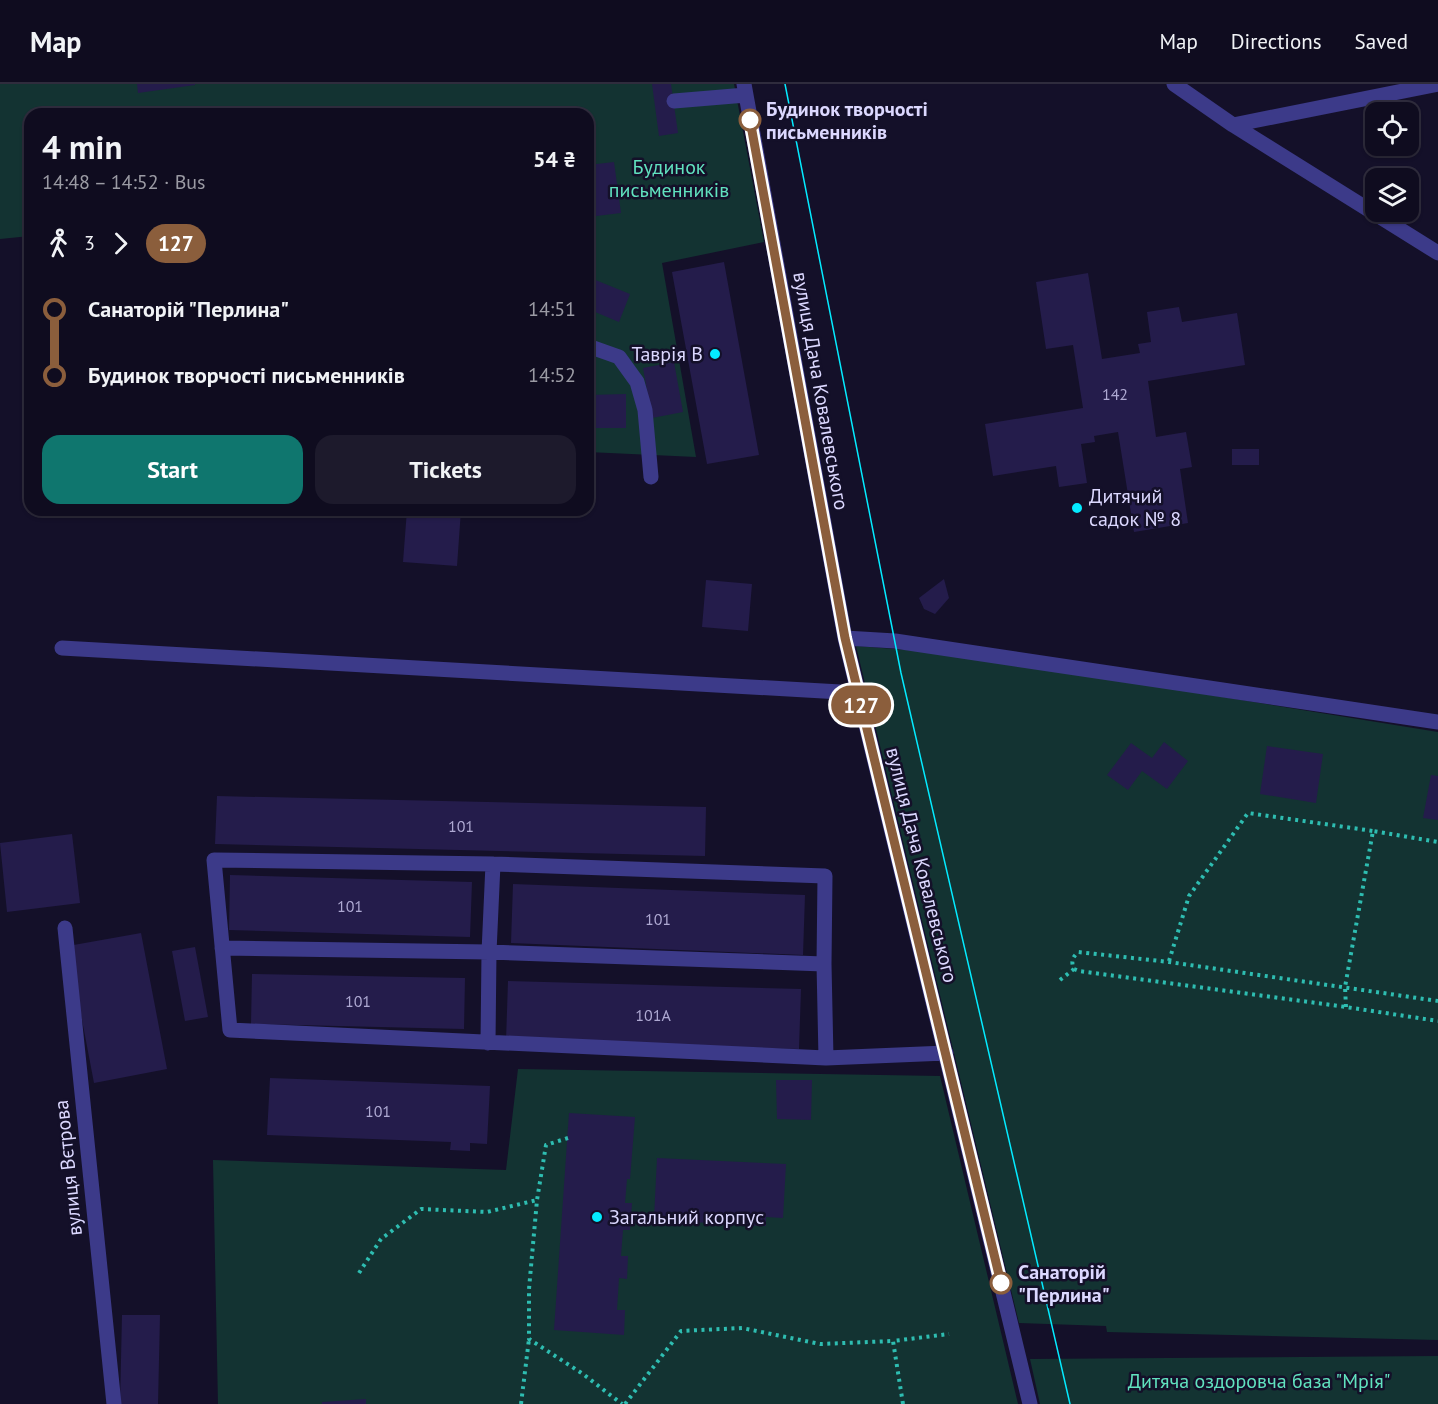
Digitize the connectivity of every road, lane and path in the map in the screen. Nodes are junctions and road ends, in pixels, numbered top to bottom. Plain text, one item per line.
1 (1174, 84) edge
2 (1438, 84) edge
3 (745, 89) edge
4 (674, 101) dead end
5 (1233, 125) junction
6 (1438, 253) edge
7 (594, 348) edge
8 (651, 477) dead end
9 (845, 638) junction
10 (62, 648) dead end
11 (858, 693) junction
12 (1438, 722) edge
13 (1373, 831) junction
14 (1438, 842) edge
15 (493, 864) junction
16 (65, 928) dead end
17 (222, 948) junction
18 (489, 952) junction
19 (1169, 962) junction
20 (824, 963) junction
21 (1074, 969) junction
22 (1060, 980) dead end
23 (1345, 987) junction
24 (1438, 1001) edge
25 (1346, 1007) junction
26 (1438, 1021) edge
27 (488, 1043) junction
28 (946, 1053) junction
29 (826, 1058) junction
30 (568, 1138) dead end
31 (537, 1200) junction
32 (359, 1274) dead end
33 (949, 1334) dead end
34 (529, 1340) junction
35 (893, 1341) junction
36 (114, 1404) edge
37 (521, 1404) edge
38 (623, 1404) edge
39 (903, 1404) edge
40 (1030, 1404) edge

1 - 5 street
2 - 5 street
3 - 4 street
3 - 9 street, вулиця Дача Ковалевського
5 - 6 street
7 - 8 street
9 - 11 street, вулиця Дача Ковалевського
9 - 12 street
10 - 11 street
11 - 28 street, вулиця Дача Ковалевського
13 - 14 path
13 - 19 path
13 - 23 path
15 - 17 street
15 - 18 street
15 - 20 street
16 - 36 street, вулиця Вєтрова
17 - 18 street
17 - 27 street
18 - 20 street
18 - 27 street
19 - 21 path
19 - 23 path
20 - 29 street
21 - 22 path
21 - 25 path
23 - 24 path
23 - 25 path
25 - 26 path
27 - 29 street
28 - 29 street
28 - 40 street, вулиця Дача Ковалевського
30 - 31 path
31 - 32 path
31 - 34 path
33 - 35 path
34 - 37 path
34 - 38 path
35 - 38 path
35 - 39 path

